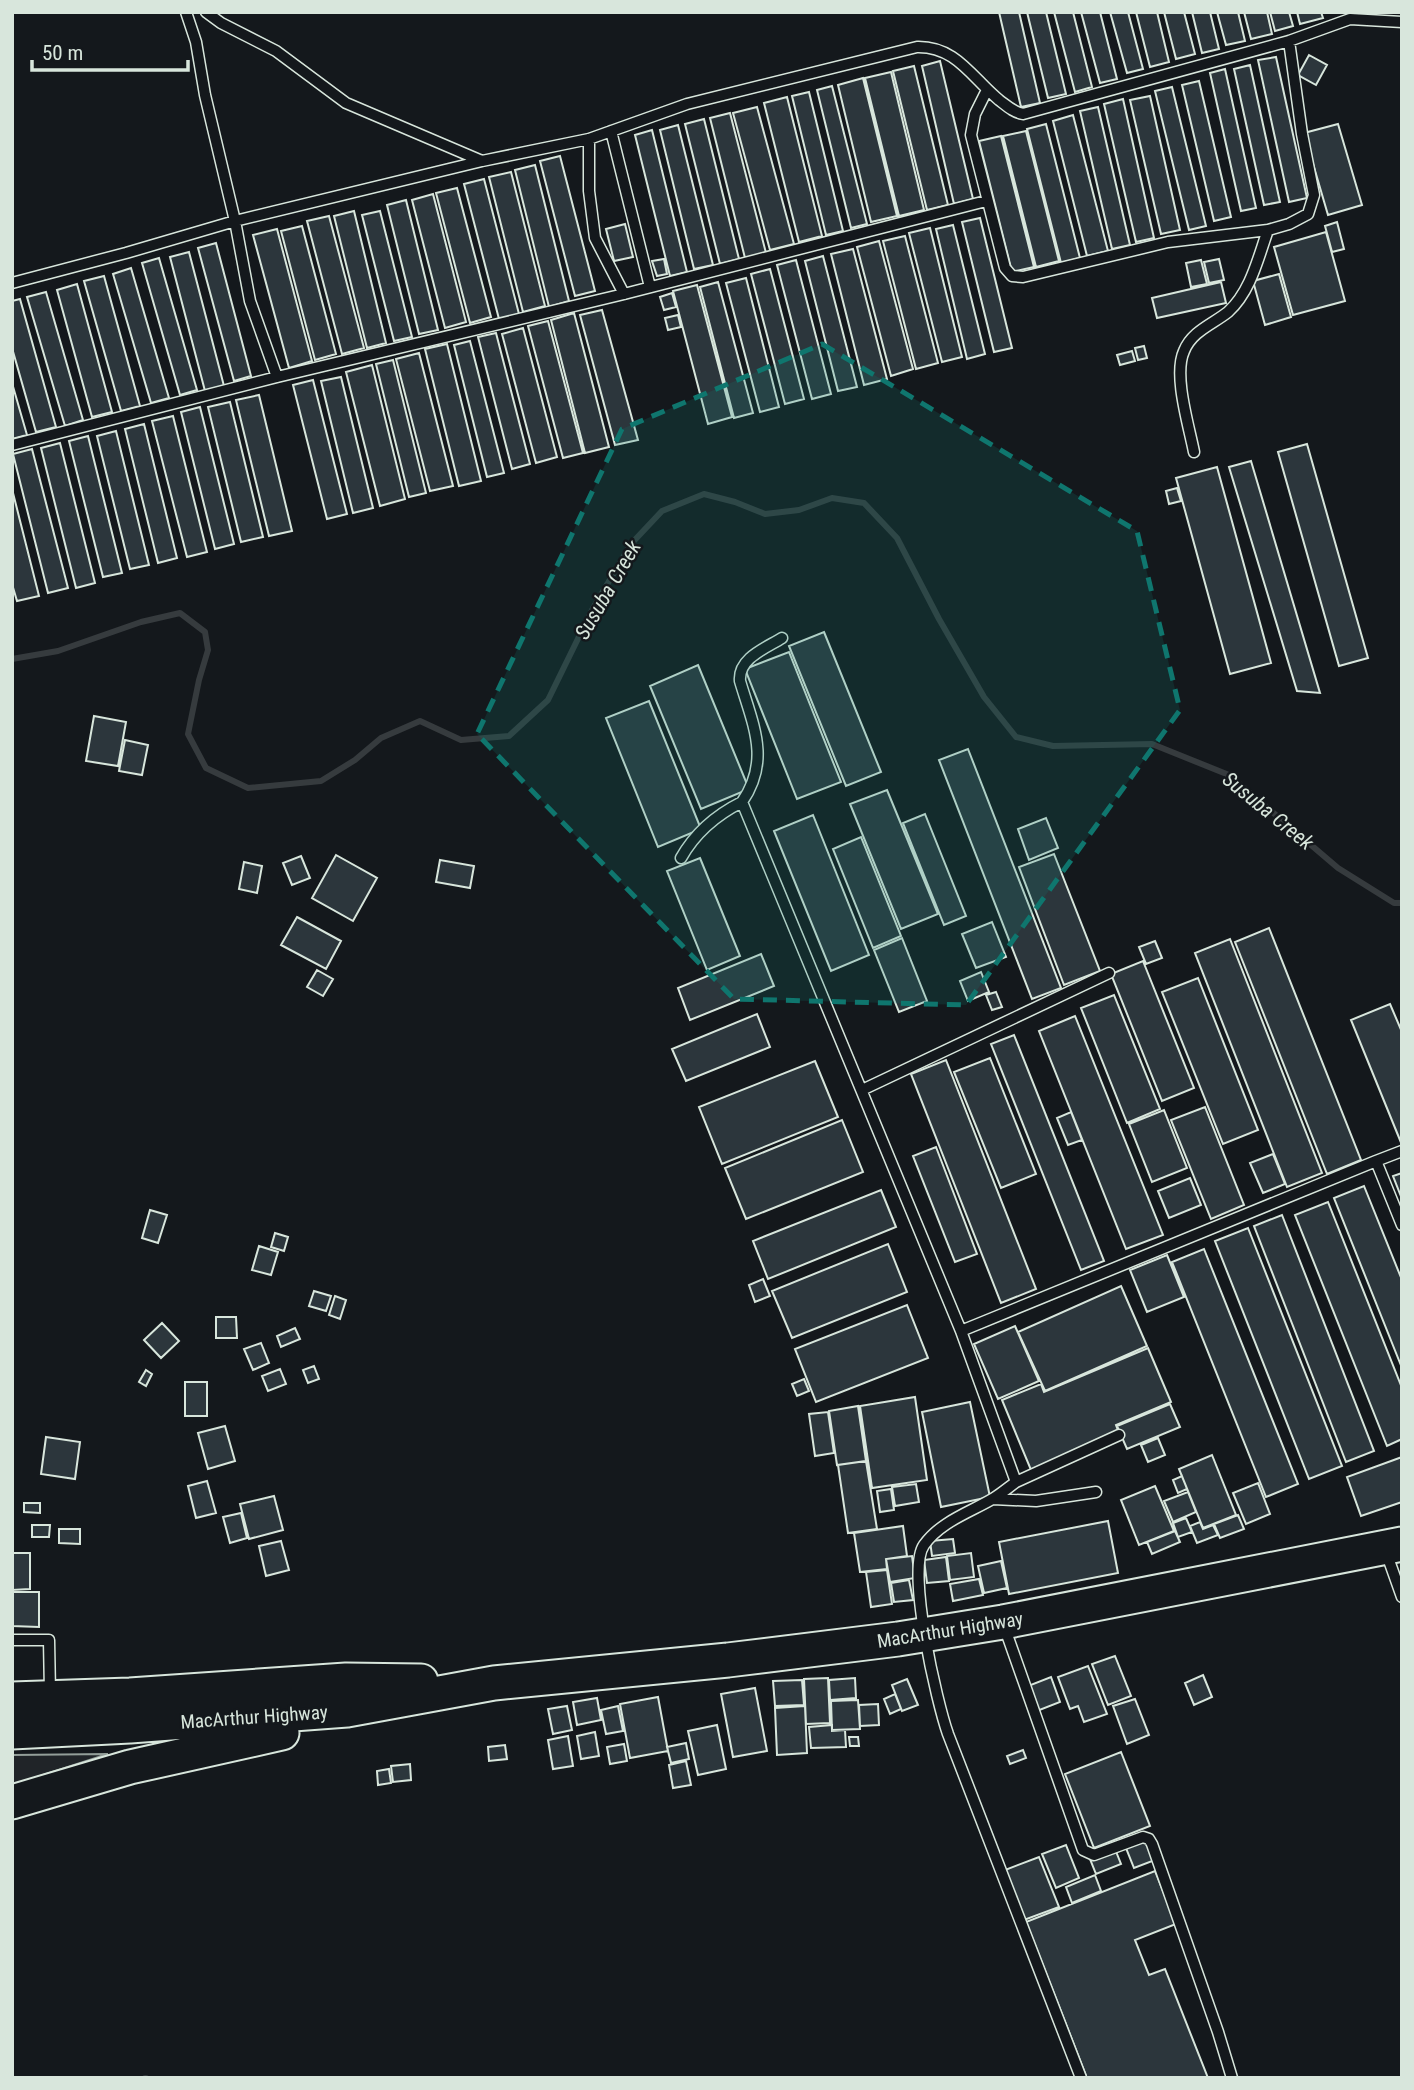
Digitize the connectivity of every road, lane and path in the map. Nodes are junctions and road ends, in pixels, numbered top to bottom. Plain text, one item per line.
1 (186, 12) edge
2 (206, 12) edge
3 (1349, 16) edge
4 (1402, 22) edge
5 (1289, 41) junction
6 (987, 90) junction
7 (611, 131) junction
8 (589, 139) junction
9 (482, 161) junction
10 (986, 201) junction
11 (235, 221) junction
12 (1268, 230) junction
13 (12, 283) edge
14 (650, 287) junction
15 (624, 294) junction
16 (277, 377) junction
17 (12, 445) edge
18 (1194, 452) dead end
19 (782, 638) dead end
20 (742, 802) junction
21 (681, 858) dead end
22 (1109, 973) dead end
23 (862, 1090) junction
24 (1402, 1151) edge
25 (1377, 1161) junction
26 (1402, 1225) edge
27 (961, 1331) junction
28 (1119, 1435) dead end
29 (1016, 1482) junction
30 (1096, 1492) dead end
31 (993, 1499) junction
32 (1393, 1546) edge
33 (1402, 1597) edge
34 (1003, 1622) junction
35 (926, 1635) junction
36 (12, 1640) edge
37 (494, 1683) junction
38 (50, 1698) junction
39 (12, 1699) edge
40 (12, 1732) edge
41 (12, 1802) edge
42 (1081, 2078) edge
43 (1232, 2078) edge

1 - 11 lane
2 - 9 lane
3 - 4 lane
3 - 5 lane
5 - 6 lane
5 - 12 lane
6 - 7 lane
6 - 10 lane
7 - 8 lane
7 - 14 lane
8 - 9 lane
8 - 15 lane
9 - 11 lane
10 - 12 lane
10 - 14 lane
11 - 13 lane
11 - 16 lane
12 - 18 lane
14 - 15 lane
15 - 16 lane
16 - 17 lane
19 - 20 lane
20 - 21 lane
20 - 23 lane
22 - 23 lane
23 - 27 lane
24 - 25 lane
25 - 26 lane
25 - 27 lane
27 - 29 lane
28 - 29 lane
29 - 31 lane
30 - 31 lane
31 - 35 lane
32 - 33 lane
32 - 34 highway, MacArthur Highway
34 - 35 highway, MacArthur Highway
34 - 43 lane
35 - 37 highway, MacArthur Highway
35 - 42 lane
36 - 38 lane
37 - 38 highway, MacArthur Highway
37 - 40 highway, MacArthur Highway
37 - 41 highway
38 - 39 highway, MacArthur Highway

